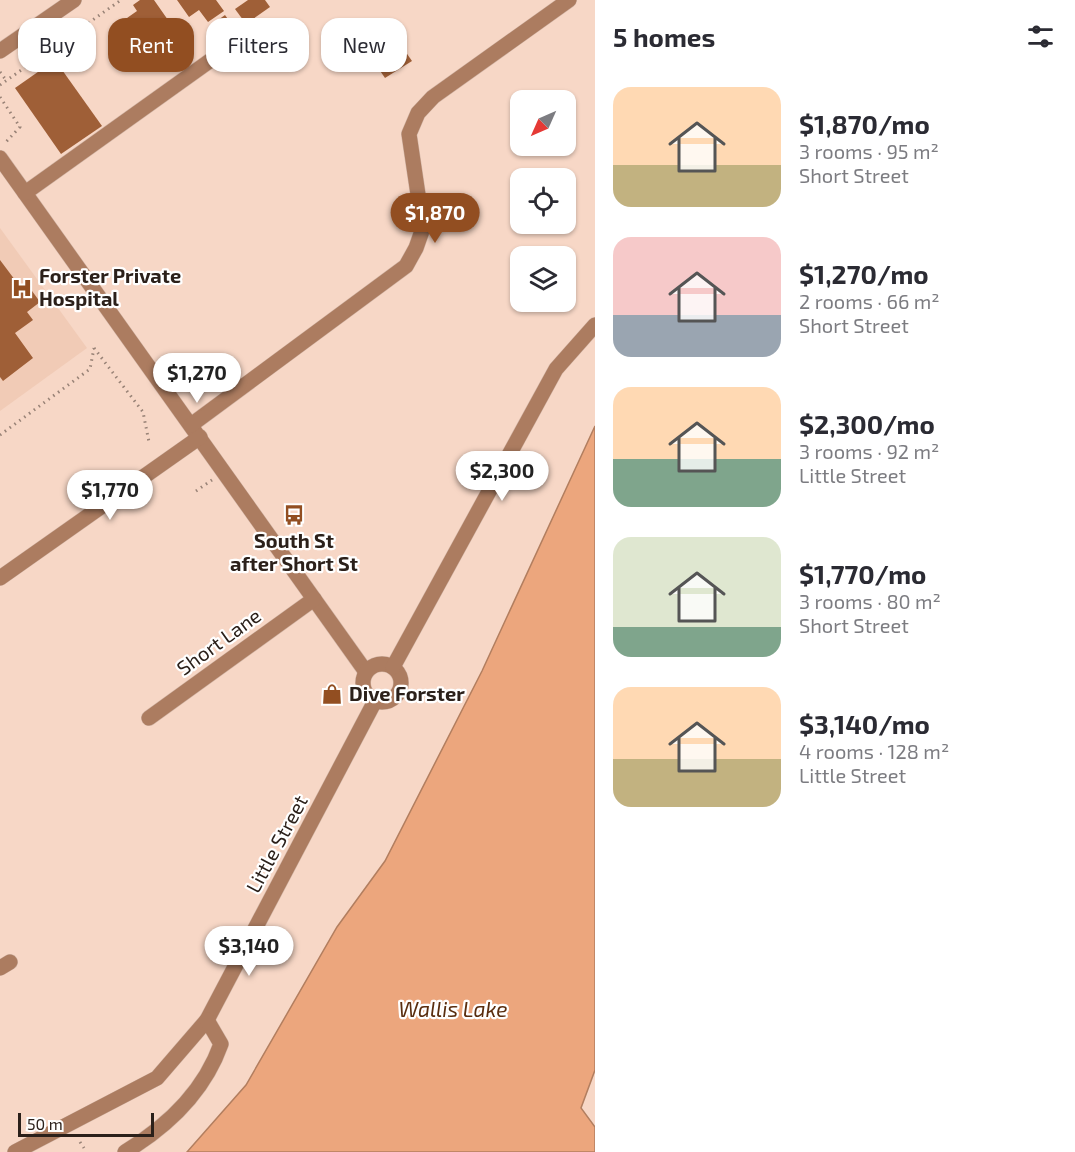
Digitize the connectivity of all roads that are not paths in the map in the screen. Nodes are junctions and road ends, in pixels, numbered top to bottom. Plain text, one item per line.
1 (74, 0) edge
2 (569, 0) edge
3 (0, 51) edge
4 (206, 64) edge
5 (0, 158) edge
6 (25, 193) junction
7 (595, 325) edge
8 (196, 431) junction
9 (0, 578) edge
10 (314, 599) junction
11 (393, 667) junction
12 (366, 672) junction
13 (375, 701) junction
14 (149, 718) dead end
15 (207, 1020) junction
16 (15, 1152) edge
17 (125, 1152) edge

1 - 3 street
2 - 8 street
4 - 6 street
5 - 6 street
6 - 8 street
7 - 11 street
8 - 9 street
8 - 10 street
10 - 12 street
10 - 14 street, Short Lane
11 - 12 street
11 - 13 street
12 - 13 street
13 - 15 street, Little Street
15 - 16 street, Little Street
15 - 17 street

